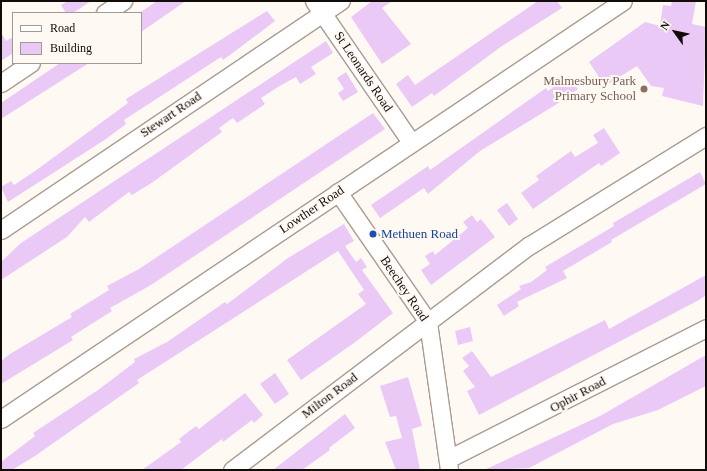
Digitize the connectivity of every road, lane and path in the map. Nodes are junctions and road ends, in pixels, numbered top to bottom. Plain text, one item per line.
1 (123, 1) edge
2 (341, 1) edge
3 (623, 1) edge
4 (319, 7) edge
5 (106, 12) edge
6 (30, 64) edge
7 (1, 83) edge
8 (706, 136) edge
9 (411, 142) junction
10 (338, 192) junction
11 (1, 230) edge
12 (428, 322) junction
13 (706, 328) edge
14 (1, 419) edge
15 (449, 464) edge
16 (232, 470) edge

1 - 5 street
2 - 4 street, Stewart Road
3 - 9 street, Lowther Road
4 - 9 street, St Leonards Road
4 - 11 street, Stewart Road
6 - 7 street
8 - 12 street
9 - 10 street, Lowther Road
10 - 12 street, Beechey Road
10 - 14 street, Lowther Road
12 - 15 street, Beechey Road
12 - 16 street, Milton Road
13 - 15 street, Ophir Road

